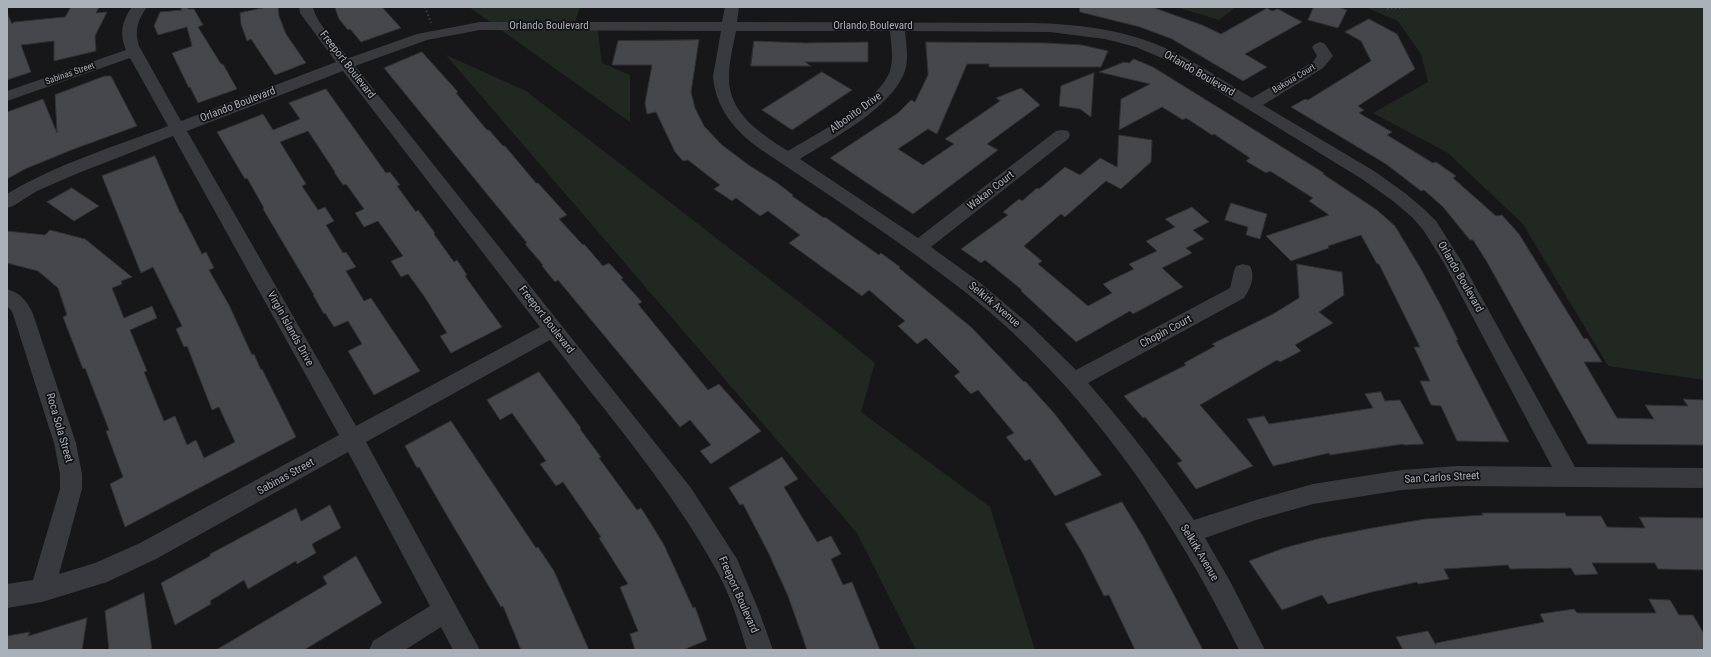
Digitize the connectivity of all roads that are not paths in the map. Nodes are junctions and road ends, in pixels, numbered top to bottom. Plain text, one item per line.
1 (140, 7) edge
2 (306, 7) edge
3 (731, 16) edge
4 (897, 26) junction
5 (1320, 47) dead end
6 (134, 52) junction
7 (346, 64) junction
8 (7, 96) edge
9 (1251, 105) junction
10 (178, 128) junction
11 (1062, 135) dead end
12 (788, 159) junction
13 (7, 202) edge
14 (919, 247) junction
15 (1243, 271) dead end
16 (7, 296) edge
17 (553, 329) junction
18 (1074, 381) junction
19 (353, 440) junction
20 (1568, 476) junction
21 (1704, 478) edge
22 (1188, 533) junction
23 (42, 590) junction
24 (7, 596) edge
25 (445, 610) junction
26 (382, 650) edge
27 (467, 650) edge
28 (760, 650) edge
29 (1252, 650) edge

1 - 6 street, Virgin Islands Drive
2 - 7 street, Freeport Boulevard
3 - 4 street, Orlando Boulevard
3 - 7 street, Orlando Boulevard
3 - 12 street, Selkirk Avenue
4 - 9 street, Orlando Boulevard
4 - 12 street, Albonito Drive
5 - 9 street, Bakoua Court
6 - 8 street, Sabinas Street
6 - 10 street, Virgin Islands Drive
7 - 10 street, Orlando Boulevard
7 - 17 street, Freeport Boulevard
9 - 20 street, Orlando Boulevard
10 - 13 street, Orlando Boulevard
10 - 19 street, Virgin Islands Drive
11 - 14 street, Wakan Court
12 - 14 street, Selkirk Avenue
14 - 18 street, Selkirk Avenue
15 - 18 street, Chopin Court
16 - 23 street, Roca Sola Street
17 - 19 street, Sabinas Street
17 - 28 street, Freeport Boulevard
18 - 22 street, Selkirk Avenue
19 - 23 street, Sabinas Street
19 - 25 street, Virgin Islands Drive
20 - 21 street, San Carlos Street
20 - 22 street, San Carlos Street
22 - 29 street, Selkirk Avenue
23 - 24 street, Sabinas Street
25 - 26 street
25 - 27 street, Virgin Islands Drive

